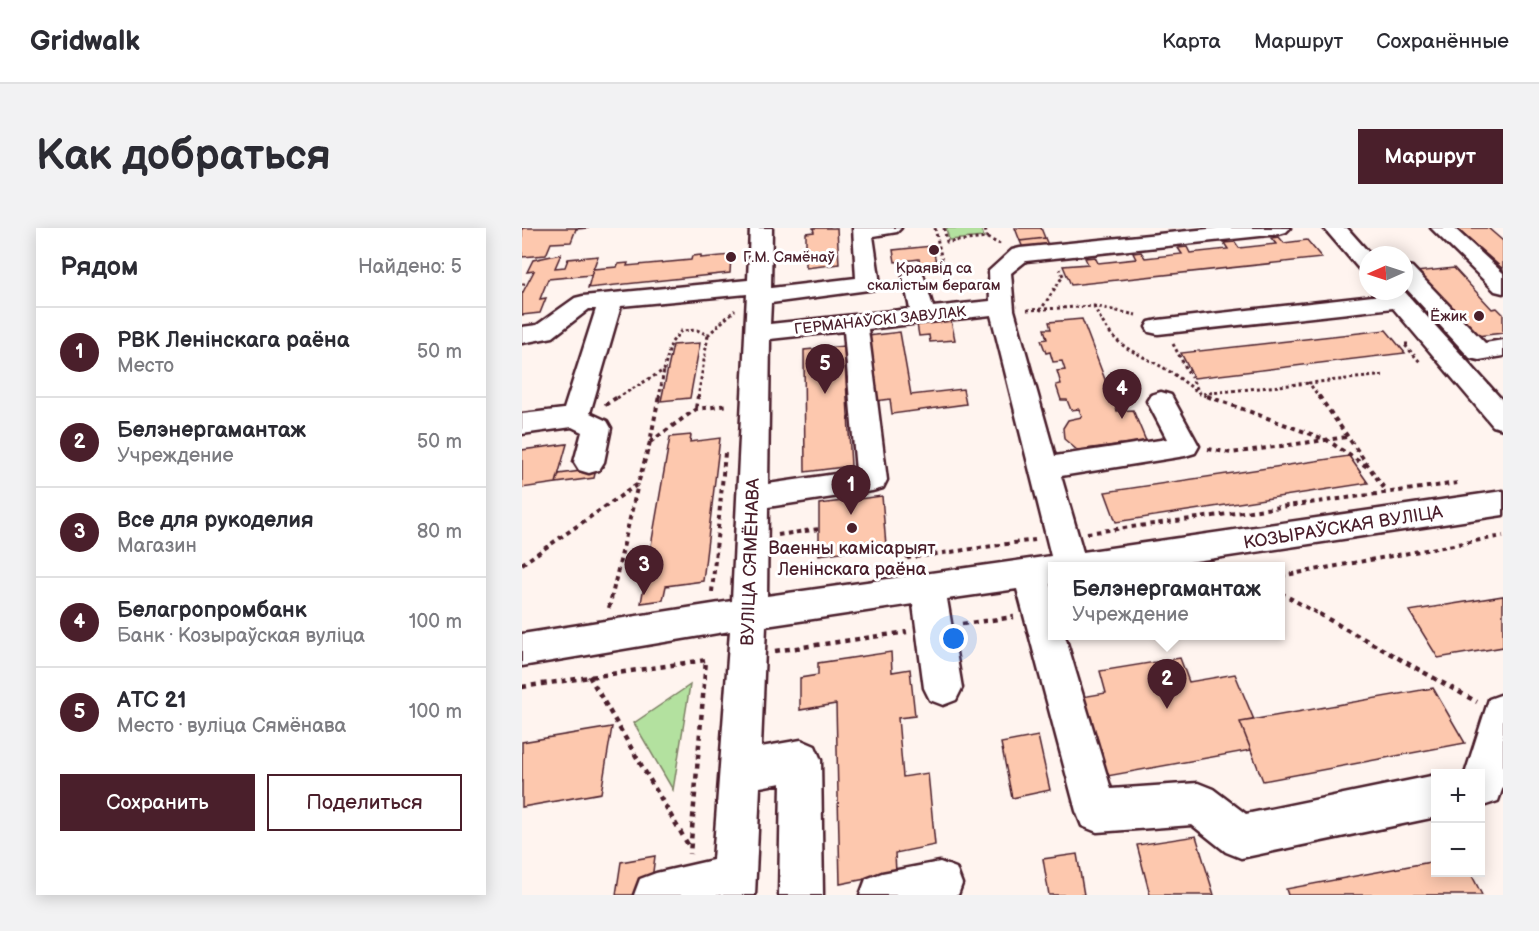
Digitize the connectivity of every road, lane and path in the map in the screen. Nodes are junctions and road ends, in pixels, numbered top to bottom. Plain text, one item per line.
1 (760, 228) edge
2 (890, 228) edge
3 (935, 228) edge
4 (944, 228) edge
5 (985, 228) edge
6 (1279, 228) edge
7 (1335, 228) edge
8 (1442, 228) edge
9 (947, 242) junction
10 (938, 243) junction
11 (1359, 255) edge
12 (942, 261) dead end
13 (914, 276) dead end
14 (1413, 282) edge
15 (522, 284) edge
16 (528, 284) dead end
17 (868, 284) junction
18 (1503, 286) edge
19 (751, 297) junction
20 (612, 300) junction
21 (1372, 300) edge
22 (1399, 300) edge
23 (1094, 306) junction
24 (1002, 308) junction
25 (923, 315) junction
26 (1136, 315) dead end
27 (864, 322) junction
28 (758, 333) junction
29 (522, 335) edge
30 (708, 335) junction
31 (1166, 335) joint
32 (1503, 348) edge
33 (664, 370) junction
34 (1386, 375) dead end
35 (1309, 383) junction
36 (1490, 388) edge
37 (1200, 394) junction
38 (1161, 401) dead end
39 (729, 405) dead end
40 (696, 409) junction
41 (586, 414) junction
42 (1503, 419) edge
43 (522, 424) edge
44 (1347, 437) junction
45 (1327, 440) junction
46 (650, 442) junction
47 (1185, 446) junction
48 (590, 462) dead end
49 (1045, 468) junction
50 (1370, 469) junction
51 (1468, 482) dead end
52 (638, 484) junction
53 (1386, 490) junction
54 (753, 498) junction
55 (1503, 503) edge
56 (819, 529) dead end
57 (774, 535) dead end
58 (1503, 536) edge
59 (1063, 537) junction
60 (1069, 562) edge
61 (1110, 562) edge
62 (522, 564) edge
63 (1041, 572) edge
64 (1285, 575) edge
65 (928, 587) junction
66 (1285, 595) edge
67 (609, 608) dead end
68 (749, 613) junction
69 (1039, 613) junction
70 (934, 628) junction
71 (522, 650) edge
72 (763, 652) dead end
73 (589, 676) junction
74 (522, 687) edge
75 (943, 688) dead end
76 (1502, 714) edge
77 (740, 770) junction
78 (1485, 778) edge
79 (1431, 797) edge
80 (678, 877) edge
81 (940, 884) dead end
82 (733, 886) edge
83 (801, 895) edge
84 (882, 895) edge

1 - 19 street, ВУЛІЦА СЯМЁНАВА
2 - 17 street
3 - 10 path
4 - 9 path
5 - 9 path
6 - 24 street
7 - 11 street
8 - 18 street
9 - 10 path
10 - 12 path
13 - 25 street
14 - 32 street
15 - 16 path
17 - 19 street
17 - 27 street
19 - 20 street
19 - 28 street, ВУЛІЦА СЯМЁНАВА
19 - 30 path
20 - 29 street
20 - 41 street
21 - 31 street
22 - 36 street
23 - 24 path
23 - 26 path
23 - 37 path
24 - 25 street, ГЕРМАНАЎСКІ ЗАВУЛАК
24 - 49 street
25 - 27 street, ГЕРМАНАЎСКІ ЗАВУЛАК
27 - 28 street, ГЕРМАНАЎСКІ ЗАВУЛАК
27 - 54 street
28 - 54 street, ВУЛІЦА СЯМЁНАВА
30 - 33 path
30 - 40 path
31 - 37 path
33 - 41 path
33 - 46 path
34 - 35 path
35 - 37 path
35 - 44 path
36 - 42 street
37 - 45 path
38 - 47 street
39 - 40 path
40 - 46 path
41 - 43 street
41 - 48 street
44 - 45 path
44 - 50 path
45 - 47 path
45 - 50 path
46 - 52 path
47 - 49 street
49 - 59 street
50 - 53 path
51 - 53 path
52 - 62 path
52 - 67 path
53 - 59 path
54 - 68 street, ВУЛІЦА СЯМЁНАВА
55 - 61 street, КОЗЫРАЎСКАЯ ВУЛІЦА
56 - 57 path
58 - 64 path
59 - 60 street
63 - 65 street
63 - 69 street
65 - 68 street
65 - 70 street
66 - 76 path
68 - 71 street
68 - 77 street, ВУЛІЦА СЯМЁНАВА
69 - 70 path
69 - 79 street
70 - 72 path
70 - 75 street
73 - 74 path
73 - 80 path
73 - 80 path
76 - 78 street
77 - 82 street, ВУЛІЦА СЯМЁНАВА
77 - 83 street
80 - 82 street
81 - 84 street

